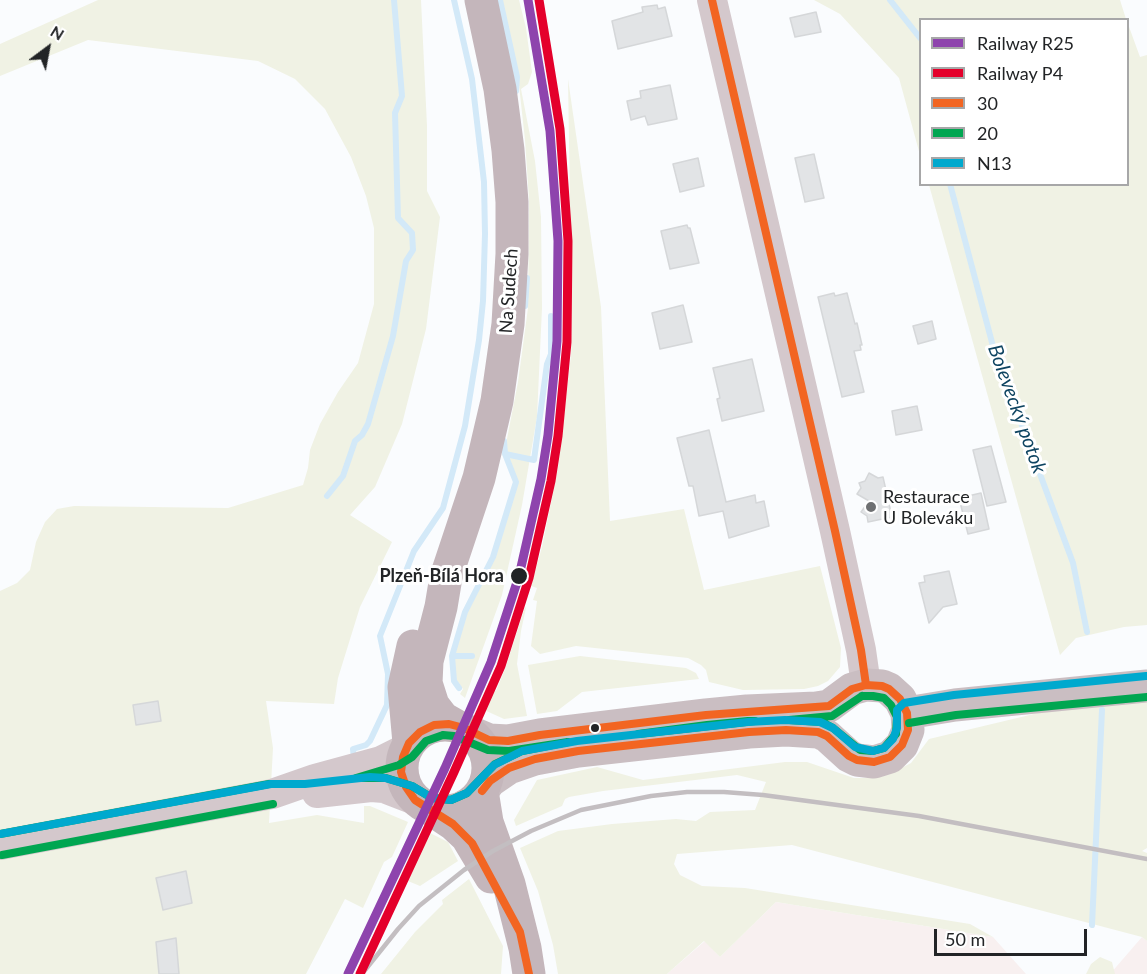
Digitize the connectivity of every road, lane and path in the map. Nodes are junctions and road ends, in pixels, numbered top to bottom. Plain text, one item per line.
1 (481, 0) edge
2 (712, 0) edge
3 (446, 577) junction
4 (1147, 686) edge
5 (853, 692) junction
6 (907, 713) junction
7 (463, 729) junction
8 (837, 744) junction
9 (407, 746) junction
10 (482, 791) junction
11 (272, 794) junction
12 (422, 804) junction
13 (0, 845) edge
14 (520, 932) junction
15 (529, 974) edge

1 - 3 main road, Na Sudech
2 - 5 street
3 - 7 main road, Na Sudech
3 - 9 main road, Na Sudech
4 - 6 main road
5 - 6 main road
5 - 7 main road
5 - 8 main road
6 - 8 main road
7 - 9 main road
7 - 10 main road
8 - 10 main road
9 - 11 street
9 - 12 main road
10 - 12 main road
10 - 14 main road
11 - 12 street
11 - 13 street
12 - 14 main road
14 - 15 main road

